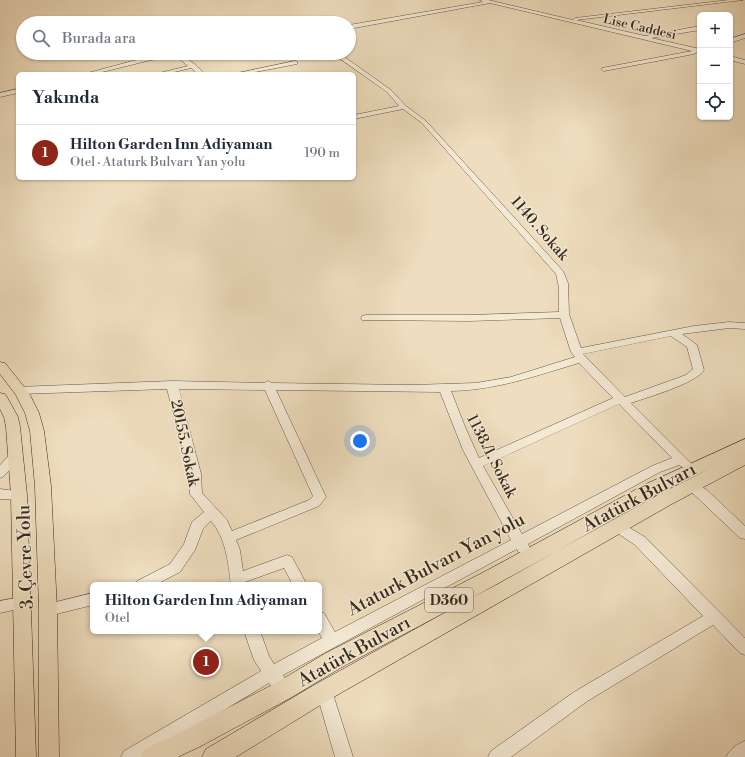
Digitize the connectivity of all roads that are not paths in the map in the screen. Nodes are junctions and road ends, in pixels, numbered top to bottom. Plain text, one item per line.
1 (482, 0) edge
2 (741, 0) edge
3 (745, 1) edge
4 (490, 2) junction
5 (564, 19) junction
6 (578, 23) junction
7 (356, 26) edge
8 (697, 28) edge
9 (745, 36) edge
10 (640, 38) junction
11 (733, 40) edge
12 (697, 50) edge
13 (697, 51) edge
14 (733, 59) edge
15 (150, 60) edge
16 (186, 60) edge
17 (345, 60) edge
18 (745, 62) edge
19 (295, 63) dead end
20 (194, 66) junction
21 (604, 68) dead end
22 (96, 72) edge
23 (167, 72) edge
24 (200, 72) edge
25 (247, 72) edge
26 (16, 91) edge
27 (0, 95) edge
28 (404, 107) junction
29 (356, 116) edge
30 (564, 315) junction
31 (366, 318) dead end
32 (745, 326) edge
33 (673, 333) junction
34 (578, 356) junction
35 (0, 366) edge
36 (172, 385) junction
37 (268, 385) junction
38 (444, 388) junction
39 (20, 390) junction
40 (0, 397) edge
41 (622, 401) junction
42 (745, 445) edge
43 (16, 455) junction
44 (745, 458) edge
45 (476, 464) junction
46 (687, 472) junction
47 (0, 473) edge
48 (0, 494) edge
49 (19, 495) junction
50 (212, 512) junction
51 (618, 526) junction
52 (745, 534) edge
53 (227, 538) junction
54 (524, 549) junction
55 (148, 582) edge
56 (238, 582) edge
57 (298, 582) edge
58 (90, 600) edge
59 (11, 605) edge
60 (48, 610) junction
61 (714, 617) junction
62 (322, 623) edge
63 (253, 634) edge
64 (332, 641) junction
65 (745, 648) edge
66 (272, 673) junction
67 (284, 690) junction
68 (324, 691) junction
69 (193, 738) junction
70 (745, 749) edge
71 (26, 757) edge
72 (49, 757) edge
73 (130, 757) edge
74 (153, 757) edge
75 (164, 757) edge
76 (214, 757) edge
77 (344, 757) edge
78 (497, 757) edge
79 (735, 757) edge

1 - 4 street, Lise Caddesi
2 - 5 street
3 - 6 street
4 - 5 street, Lise Caddesi
4 - 7 street
5 - 6 street, Lise Caddesi
6 - 10 street, Lise Caddesi
8 - 10 street
9 - 11 street
10 - 12 street, Lise Caddesi
13 - 21 street
14 - 18 street
15 - 22 street
16 - 20 street
17 - 28 street, 1140. Sokak
19 - 25 street
20 - 23 street
20 - 24 street
26 - 27 street
28 - 29 street
28 - 30 street, 1140. Sokak
30 - 31 street
30 - 34 street, 1140. Sokak
32 - 33 street
33 - 34 street
33 - 41 street
34 - 38 street
34 - 41 street, 1140. Sokak
35 - 39 main road, 3. Çevre Yolu
36 - 37 street
36 - 39 street
36 - 50 street, 20155. Sokak
37 - 38 street
37 - 53 street
38 - 45 street, 1138./1. Sokak
39 - 60 main road, 3. Çevre Yolu
40 - 43 main road, 3. Çevre Yolu
41 - 45 street
41 - 46 street, 1140. Sokak
42 - 46 highway, Atatürk Bulvarı / D360
43 - 47 street
43 - 49 main road, 3. Çevre Yolu
44 - 46 highway, Atatürk Bulvarı / D360
45 - 54 street, 1138./1. Sokak
46 - 51 highway, Atatürk Bulvarı / D360
46 - 52 street, 1140. Sokak
46 - 54 highway, Atatürk Bulvarı / D360
48 - 49 street
49 - 59 main road, 3. Çevre Yolu
50 - 53 street, 20155. Sokak
50 - 55 street
51 - 61 street
51 - 68 highway, Atatürk Bulvarı / D360
53 - 56 street, 20155. Sokak
54 - 64 street, Ataturk Bulvarı Yan yolu
54 - 67 highway, Atatürk Bulvarı / D360
56 - 57 street
58 - 60 street
59 - 71 main road, 3. Çevre Yolu
60 - 72 main road, 3. Çevre Yolu
61 - 65 street
61 - 78 street
62 - 64 street
63 - 66 street
64 - 66 street, Ataturk Bulvarı Yan yolu
66 - 67 street
66 - 73 street, Ataturk Bulvarı Yan yolu
67 - 69 highway, Atatürk Bulvarı / D360
68 - 76 highway, Atatürk Bulvarı / D360
68 - 77 street
69 - 74 highway, Atatürk Bulvarı / D360
69 - 75 highway
70 - 79 street

